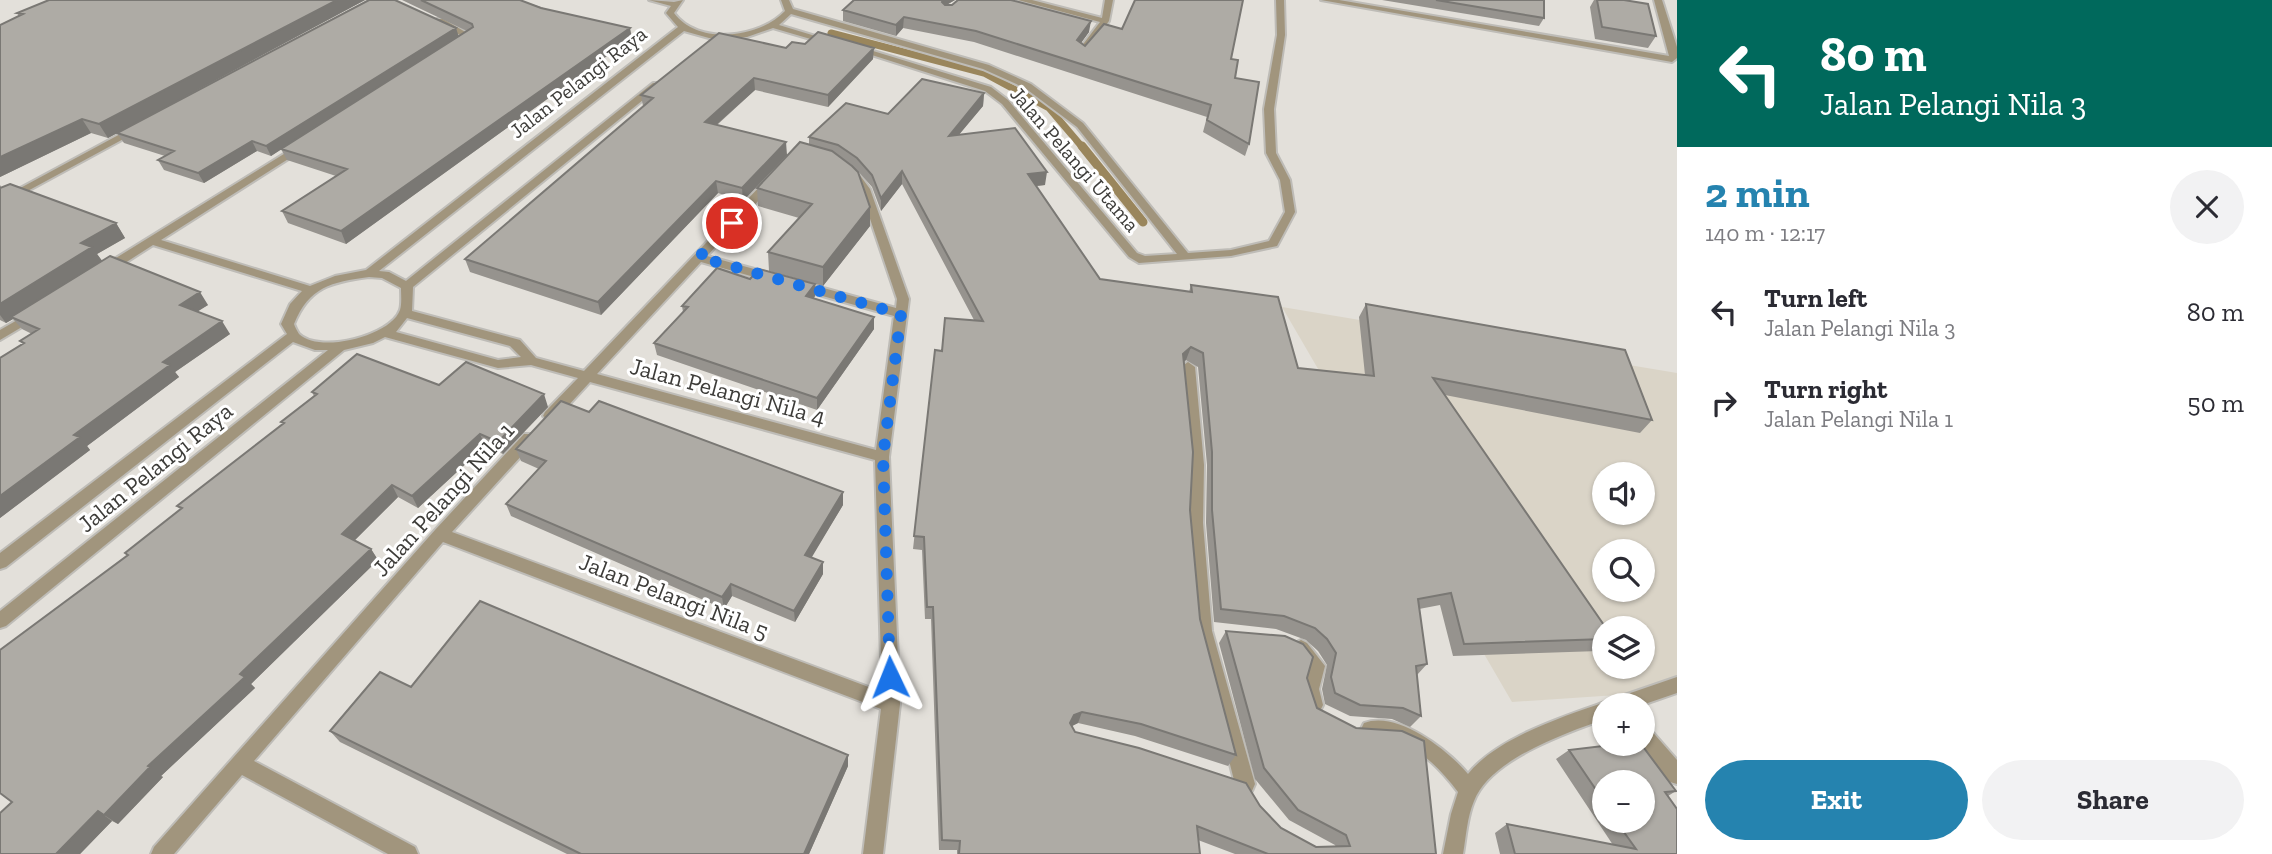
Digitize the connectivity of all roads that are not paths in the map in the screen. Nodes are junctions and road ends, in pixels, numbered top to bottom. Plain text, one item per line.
1 (653, 0) edge
2 (785, 0) edge
3 (1022, 0) edge
4 (1109, 0) edge
5 (1280, 0) edge
6 (1325, 0) edge
7 (1658, 0) edge
8 (676, 2) edge
9 (789, 10) junction
10 (429, 16) edge
11 (1105, 21) junction
12 (775, 26) junction
13 (682, 28) junction
14 (717, 36) junction
15 (838, 44) edge
16 (707, 45) edge
17 (851, 47) edge
18 (452, 50) edge
19 (1082, 51) edge
20 (665, 79) edge
21 (142, 124) edge
22 (314, 138) edge
23 (844, 167) edge
24 (779, 173) edge
25 (0, 204) edge
26 (153, 240) junction
27 (1184, 255) junction
28 (699, 257) junction
29 (369, 273) junction
30 (94, 277) edge
31 (407, 286) junction
32 (311, 290) junction
33 (47, 306) edge
34 (405, 313) junction
35 (901, 314) junction
36 (382, 332) junction
37 (0, 336) edge
38 (292, 336) junction
39 (339, 348) junction
40 (531, 361) junction
41 (1188, 367) edge
42 (586, 376) junction
43 (883, 457) junction
44 (440, 534) junction
45 (0, 562) edge
46 (0, 621) edge
47 (1204, 631) junction
48 (1229, 634) edge
49 (1278, 639) edge
50 (1677, 685) edge
51 (1654, 693) edge
52 (891, 705) junction
53 (1592, 714) edge
54 (1325, 717) edge
55 (1347, 728) edge
56 (1655, 748) edge
57 (241, 765) junction
58 (1677, 775) edge
59 (1220, 777) edge
60 (1468, 790) junction
61 (161, 854) edge
62 (408, 854) edge
63 (873, 854) edge
64 (1453, 854) edge

1 - 8 street
2 - 9 street
3 - 11 street
4 - 11 street
5 - 27 street
6 - 7 street
8 - 13 street
9 - 12 street
9 - 27 street, Jalan Pelangi Utama
10 - 18 street
11 - 19 street
12 - 14 street
12 - 15 street
13 - 14 street
13 - 29 street, Jalan Pelangi Raya
14 - 16 street
17 - 27 street, Jalan Pelangi Utama
20 - 31 street
21 - 25 street
22 - 26 street
23 - 35 street
24 - 28 street, Jalan Pelangi Nila 1
26 - 30 street
26 - 32 street
28 - 35 street
28 - 42 street, Jalan Pelangi Nila 1
29 - 31 street
29 - 32 street
31 - 34 street
32 - 38 street
33 - 37 street
34 - 36 street
34 - 40 street
35 - 43 street
36 - 39 street
36 - 40 street
38 - 39 street
38 - 45 street, Jalan Pelangi Raya
39 - 46 street, Jalan Pelangi Raya
40 - 42 street, Jalan Pelangi Nila 4
41 - 47 street
42 - 43 street, Jalan Pelangi Nila 4
42 - 44 street, Jalan Pelangi Nila 1
43 - 52 street
44 - 52 street, Jalan Pelangi Nila 5
44 - 57 street, Jalan Pelangi Nila 1
47 - 48 street
47 - 59 street
49 - 54 street
50 - 51 street
52 - 63 street
53 - 60 street
55 - 60 street
56 - 58 street
57 - 61 street, Jalan Pelangi Nila 1
57 - 62 street
60 - 64 street

